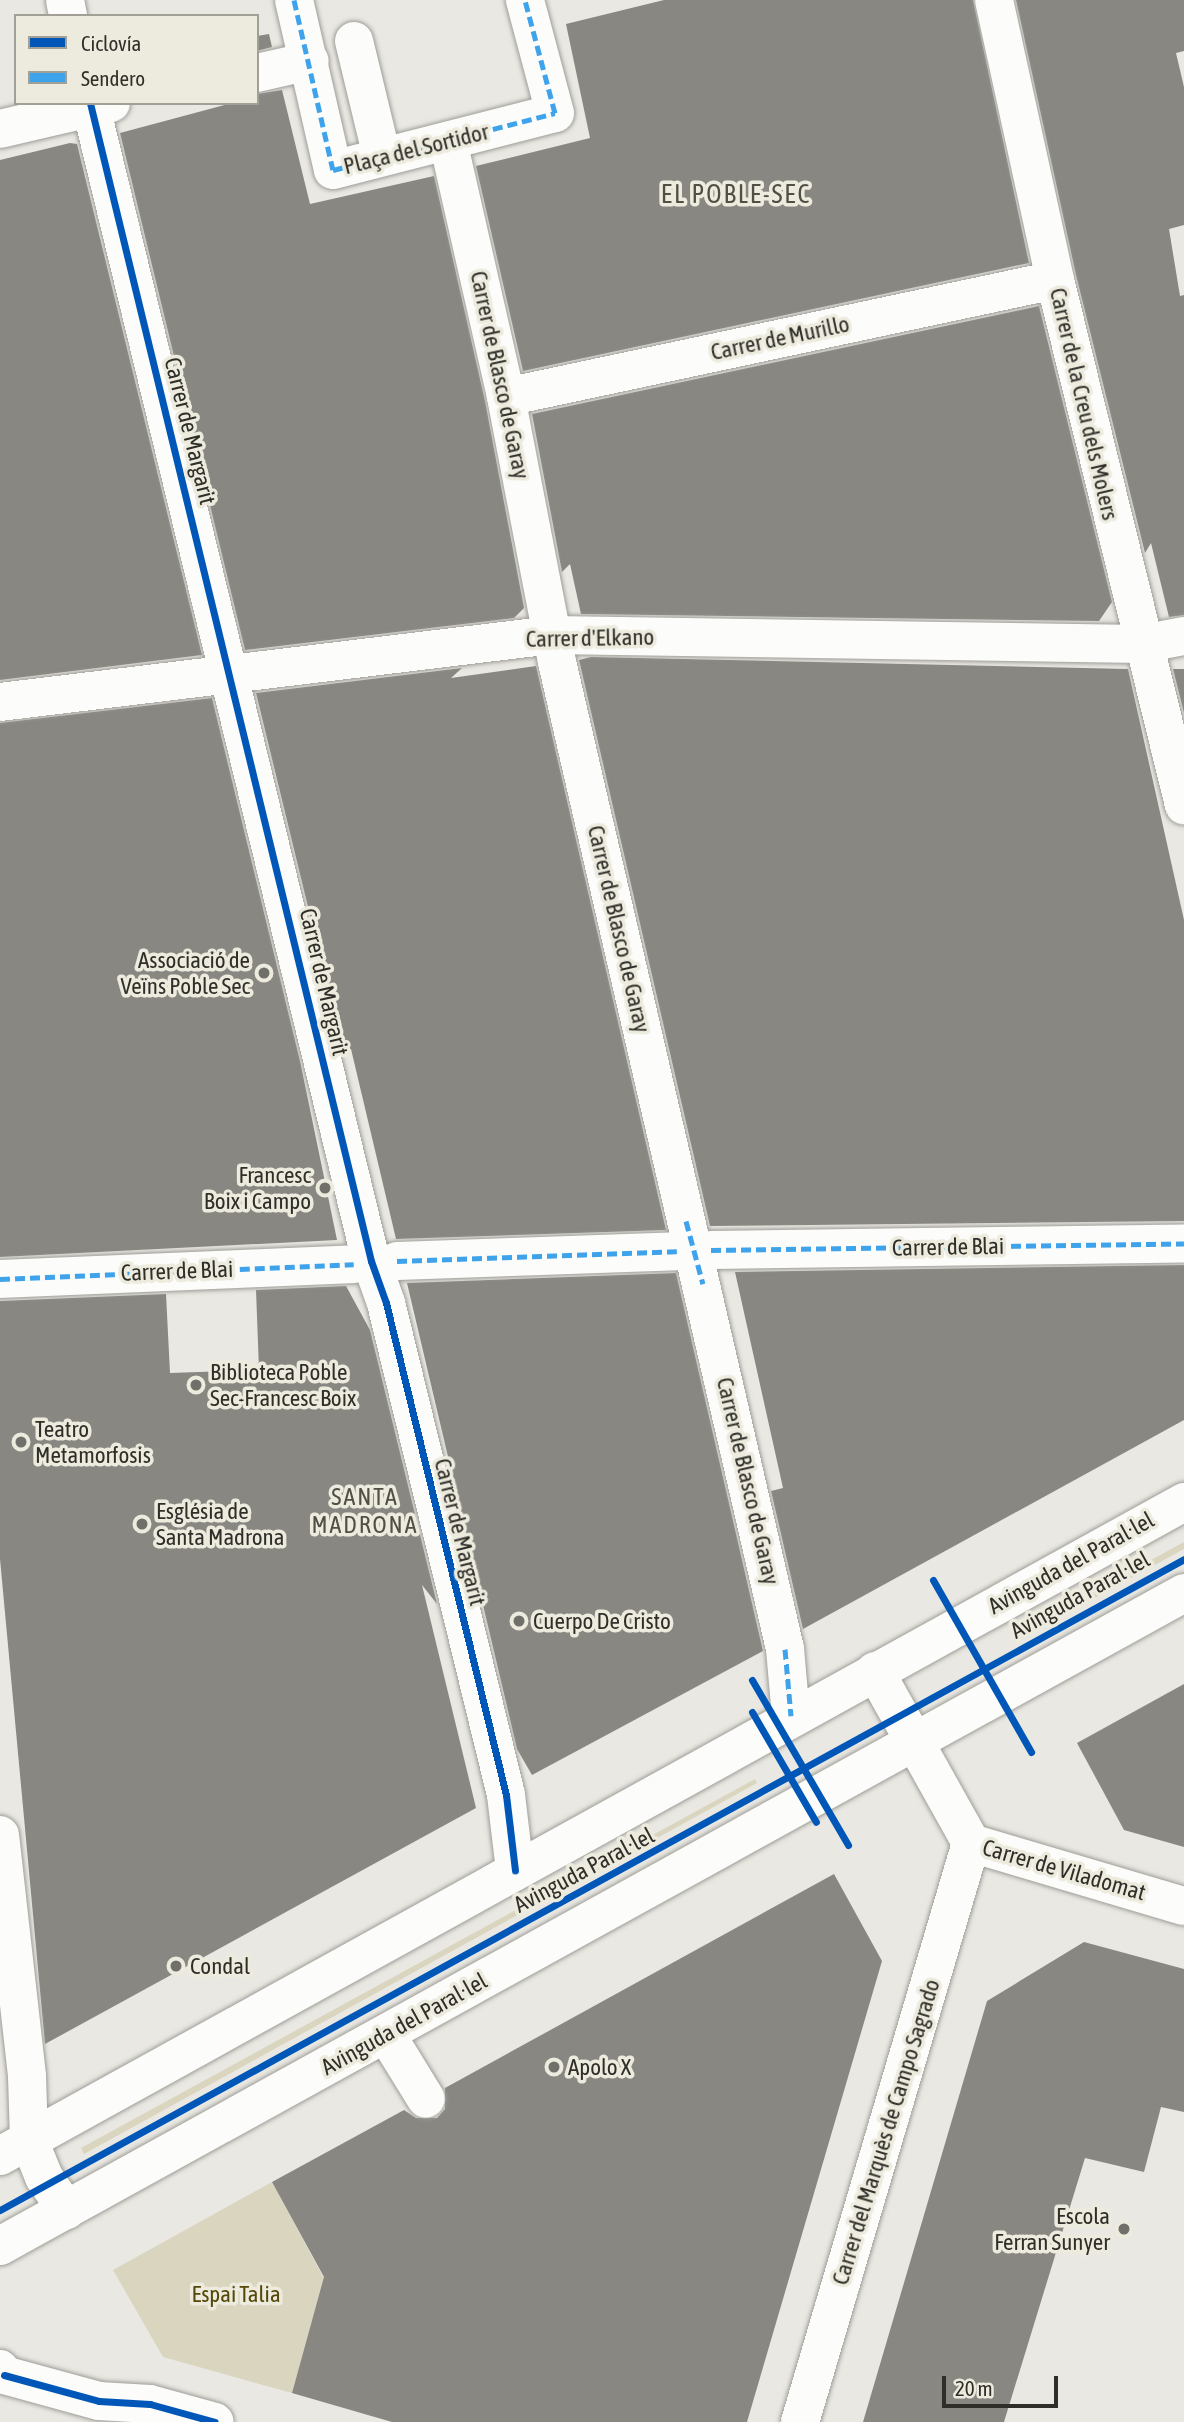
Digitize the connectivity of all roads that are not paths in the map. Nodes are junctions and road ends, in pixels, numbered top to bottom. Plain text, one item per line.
1 (294, 0) edge
2 (994, 0) edge
3 (532, 2) edge
4 (354, 41) dead end
5 (310, 61) junction
6 (259, 73) edge
7 (93, 105) edge
8 (97, 105) edge
9 (0, 129) edge
10 (448, 141) junction
11 (382, 157) junction
12 (1055, 280) junction
13 (506, 397) junction
14 (552, 635) junction
15 (1184, 636) edge
16 (1142, 644) junction
17 (231, 675) junction
18 (0, 702) edge
19 (1184, 805) edge
20 (1184, 1243) edge
21 (397, 1261) dead end
22 (354, 1264) dead end
23 (0, 1279) edge
24 (1184, 1502) edge
25 (1184, 1593) edge
26 (875, 1671) junction
27 (792, 1716) junction
28 (914, 1739) junction
29 (0, 1835) edge
30 (971, 1843) junction
31 (515, 1870) junction
32 (1184, 1906) edge
33 (5, 1941) edge
34 (386, 2034) junction
35 (426, 2099) dead end
36 (15, 2148) edge
37 (66, 2210) junction
38 (0, 2246) edge
39 (1, 2377) edge
40 (215, 2422) edge
41 (800, 2422) edge

1 - 5 street, Plaça del Sortidor
2 - 12 street, Carrer de la Creu dels Molers
3 - 10 street, Plaça del Sortidor
4 - 11 street
5 - 6 street
5 - 11 street, Plaça del Sortidor
7 - 9 street
8 - 17 street, Carrer de Margarit
10 - 11 street, Plaça del Sortidor
10 - 13 street, Carrer de Blasco de Garay
12 - 13 street, Carrer de Murillo
12 - 16 street, Carrer de la Creu dels Molers
13 - 14 street, Carrer de Blasco de Garay
14 - 16 street, Carrer d'Elkano
14 - 17 street, Carrer d'Elkano
14 - 27 street, Carrer de Blasco de Garay
15 - 16 street, Carrer d'Elkano
16 - 19 street, Carrer de la Creu dels Molers
17 - 18 street, Carrer d'Elkano
17 - 31 street, Carrer de Margarit
20 - 21 street, Carrer de Blai
22 - 23 street, Carrer de Blai
24 - 26 street, Avinguda del Paral·lel
25 - 28 street, Avinguda del Paral·lel
26 - 27 street, Avinguda del Paral·lel
26 - 28 street, Carrer de Viladomat
27 - 31 street, Avinguda del Paral·lel
28 - 30 street, Carrer de Viladomat
28 - 34 street, Avinguda del Paral·lel
29 - 33 street
30 - 32 street, Carrer de Viladomat
30 - 41 street, Carrer del Marquès de Campo Sagrado
31 - 36 street, Avinguda del Paral·lel
33 - 36 street
34 - 35 street
34 - 37 street, Avinguda del Paral·lel
36 - 37 street
37 - 38 street, Avinguda del Paral·lel
39 - 40 street

